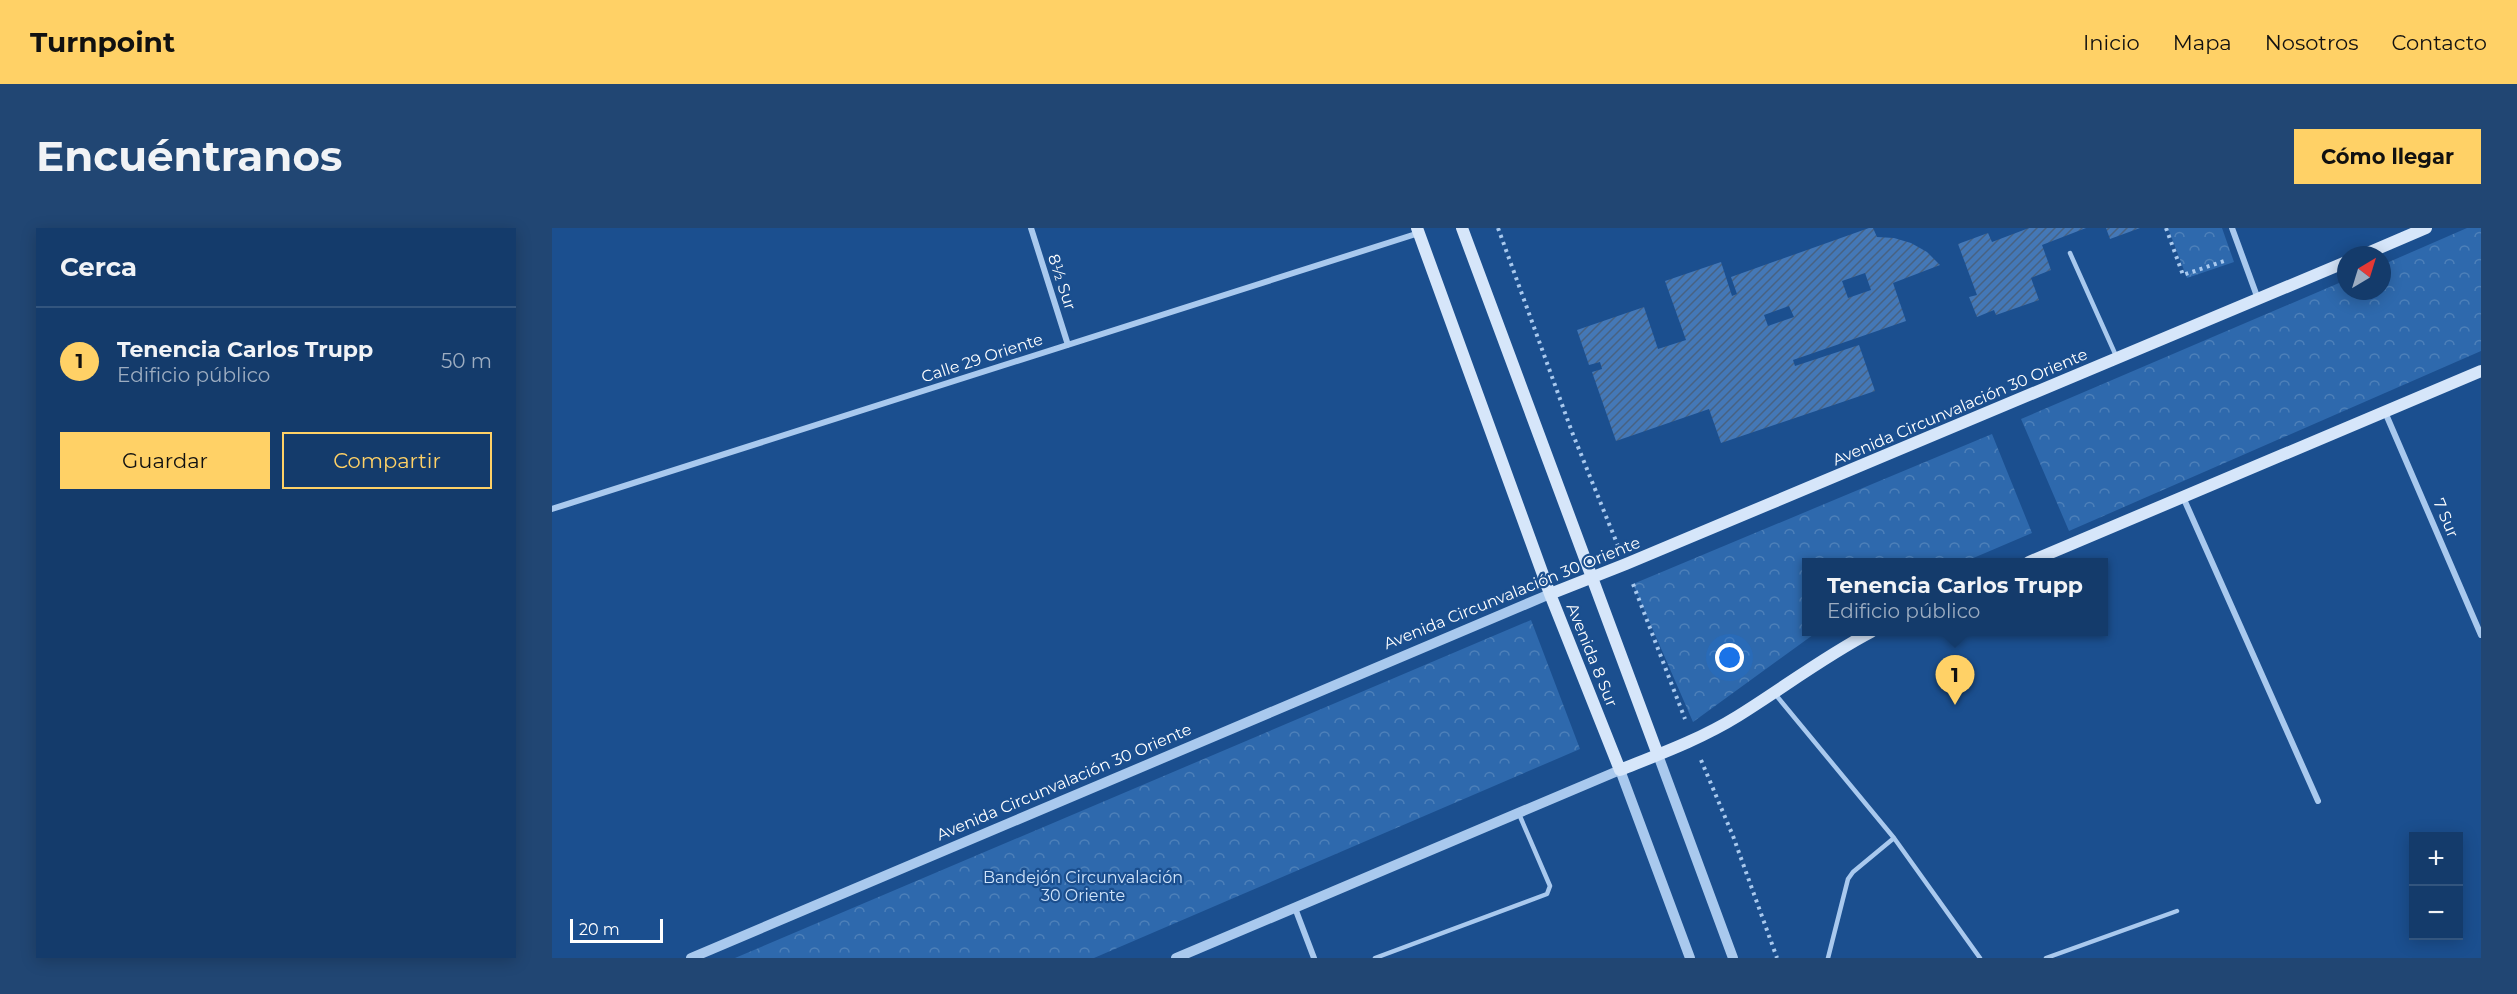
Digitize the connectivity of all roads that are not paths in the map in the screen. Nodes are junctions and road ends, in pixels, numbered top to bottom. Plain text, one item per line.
1 (1031, 228) edge
2 (2232, 228) edge
3 (2426, 228) edge
4 (1465, 229) edge
5 (1418, 231) edge
6 (2384, 246) edge
7 (2070, 254) dead end
8 (2337, 266) edge
9 (2259, 299) junction
10 (1068, 345) junction
11 (2117, 359) junction
12 (2481, 371) edge
13 (2385, 411) junction
14 (2183, 497) junction
15 (552, 509) edge
16 (2038, 558) edge
17 (1594, 578) junction
18 (1550, 594) junction
19 (2481, 635) edge
20 (1864, 636) edge
21 (1773, 692) junction
22 (1658, 755) junction
23 (1620, 770) junction
24 (2318, 801) dead end
25 (1518, 813) junction
26 (1894, 838) junction
27 (1295, 908) junction
28 (2177, 911) dead end
29 (691, 958) edge
30 (1176, 958) edge
31 (1314, 958) edge
32 (1375, 958) edge
33 (1690, 958) edge
34 (1733, 958) edge
35 (1828, 958) edge
36 (1980, 958) edge
37 (2046, 958) edge

1 - 10 street, 8½ Sur
2 - 9 street
3 - 6 main road
4 - 17 main road, Avenida 8 Sur
5 - 10 street, Calle 29 Oriente
5 - 18 main road, Avenida 8 Sur
7 - 11 lane
8 - 9 main road, Avenida Circunvalación 30 Oriente
9 - 11 main road, Avenida Circunvalación 30 Oriente
10 - 15 street, Calle 29 Oriente
11 - 17 main road, Avenida Circunvalación 30 Oriente
12 - 13 main road
13 - 14 main road
13 - 19 street, 7 Sur
14 - 16 main road
14 - 24 street
17 - 18 main road, Avenida Circunvalación 30 Oriente
17 - 22 main road, Avenida 8 Sur
18 - 23 main road, Avenida 8 Sur
18 - 29 street, Avenida Circunvalación 30 Oriente
20 - 21 main road
21 - 22 main road
21 - 26 lane
22 - 23 main road
22 - 34 street, Avenida 8 Sur
23 - 25 street
23 - 33 street, Avenida 8 Sur
25 - 27 street
25 - 32 lane
26 - 35 lane
26 - 36 lane
27 - 30 street
27 - 31 street
28 - 37 lane

